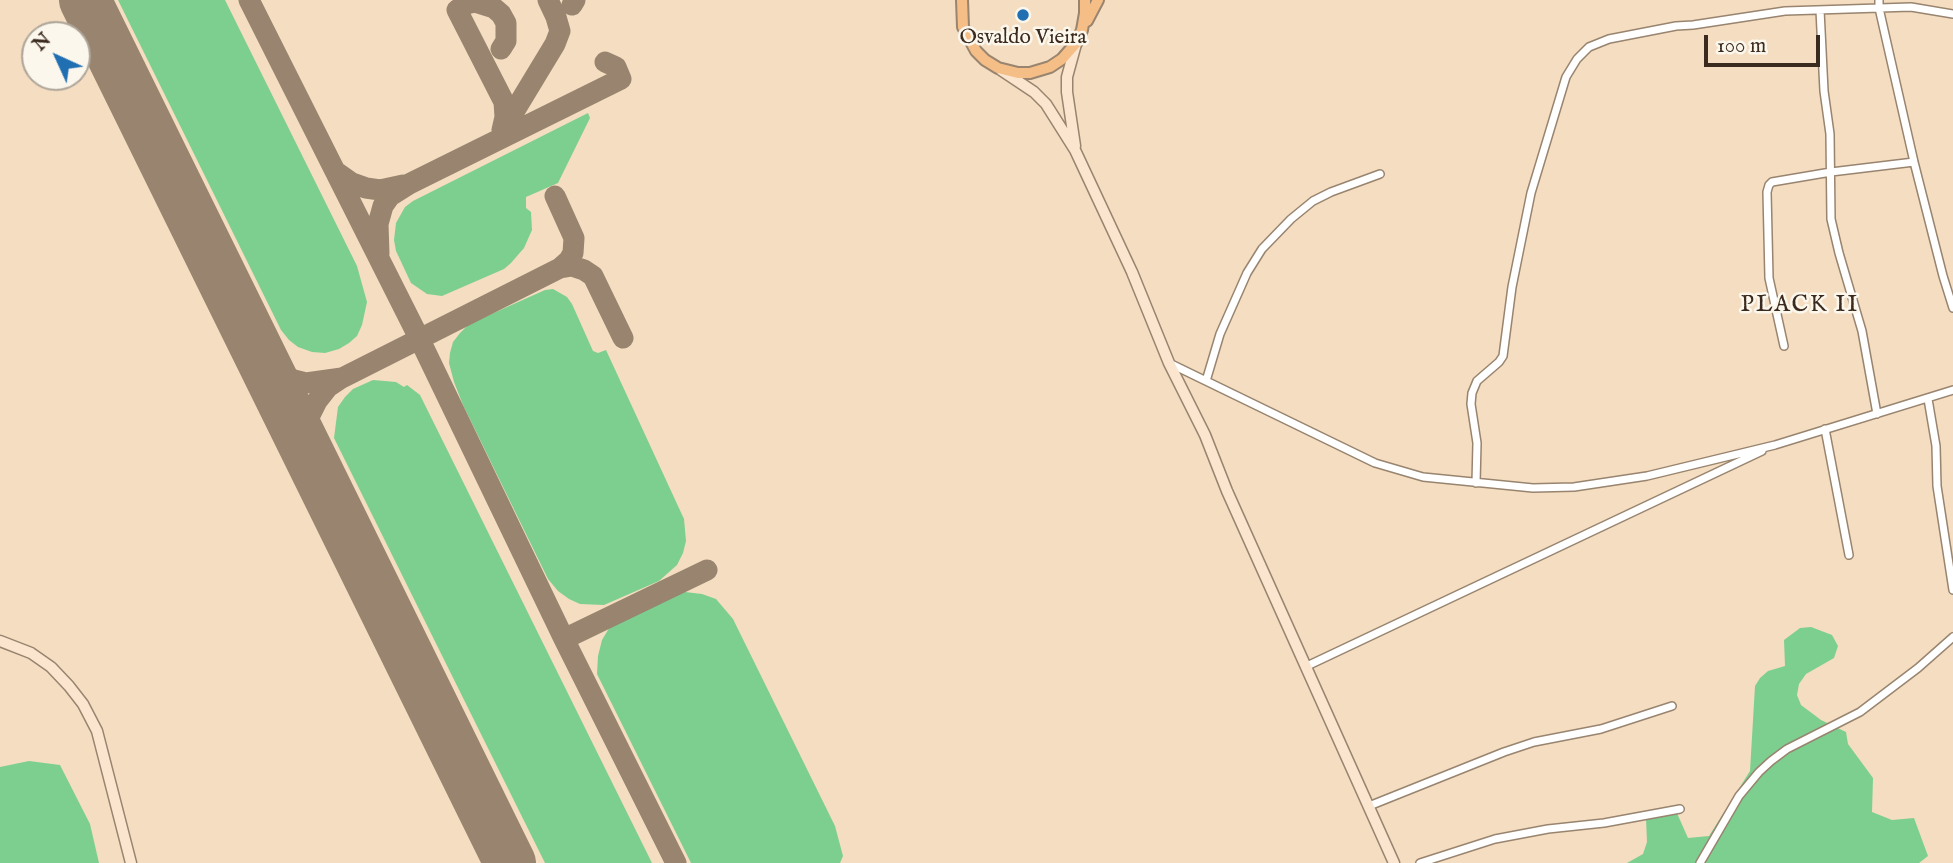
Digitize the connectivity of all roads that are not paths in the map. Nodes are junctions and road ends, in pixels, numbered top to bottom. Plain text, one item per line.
1 (962, 0) edge
2 (1085, 0) edge
3 (1098, 0) edge
4 (1879, 4) edge
5 (1820, 9) junction
6 (1953, 14) edge
7 (1082, 30) junction
8 (1077, 42) junction
9 (998, 68) junction
10 (1075, 150) junction
11 (1914, 162) junction
12 (1831, 172) junction
13 (1380, 174) dead end
14 (1953, 308) edge
15 (1784, 346) dead end
16 (1169, 363) junction
17 (1206, 381) junction
18 (1953, 390) edge
19 (1927, 399) junction
20 (1877, 414) junction
21 (1825, 429) junction
22 (1775, 445) junction
23 (1476, 483) junction
24 (1850, 555) dead end
25 (1953, 590) edge
26 (1953, 637) edge
27 (0, 641) edge
28 (1307, 666) junction
29 (1672, 706) dead end
30 (1369, 806) junction
31 (1679, 809) dead end
32 (131, 863) edge
33 (1394, 863) edge
34 (1420, 863) edge
35 (1700, 863) edge

1 - 9 main road
2 - 7 main road
3 - 7 main road
4 - 5 street
4 - 6 street
4 - 11 street
5 - 12 street
5 - 23 street
7 - 8 main road
8 - 9 main road
8 - 10 street
9 - 10 street
10 - 16 street
11 - 12 street
11 - 14 street
12 - 15 street
12 - 20 street
13 - 17 street
16 - 17 street
16 - 28 street
17 - 23 street
18 - 19 street
19 - 20 street
19 - 25 street
20 - 21 street
21 - 22 street
21 - 24 street
22 - 23 street
22 - 28 street
26 - 35 street
27 - 32 street
28 - 30 street
29 - 30 street
30 - 33 street
31 - 34 street

